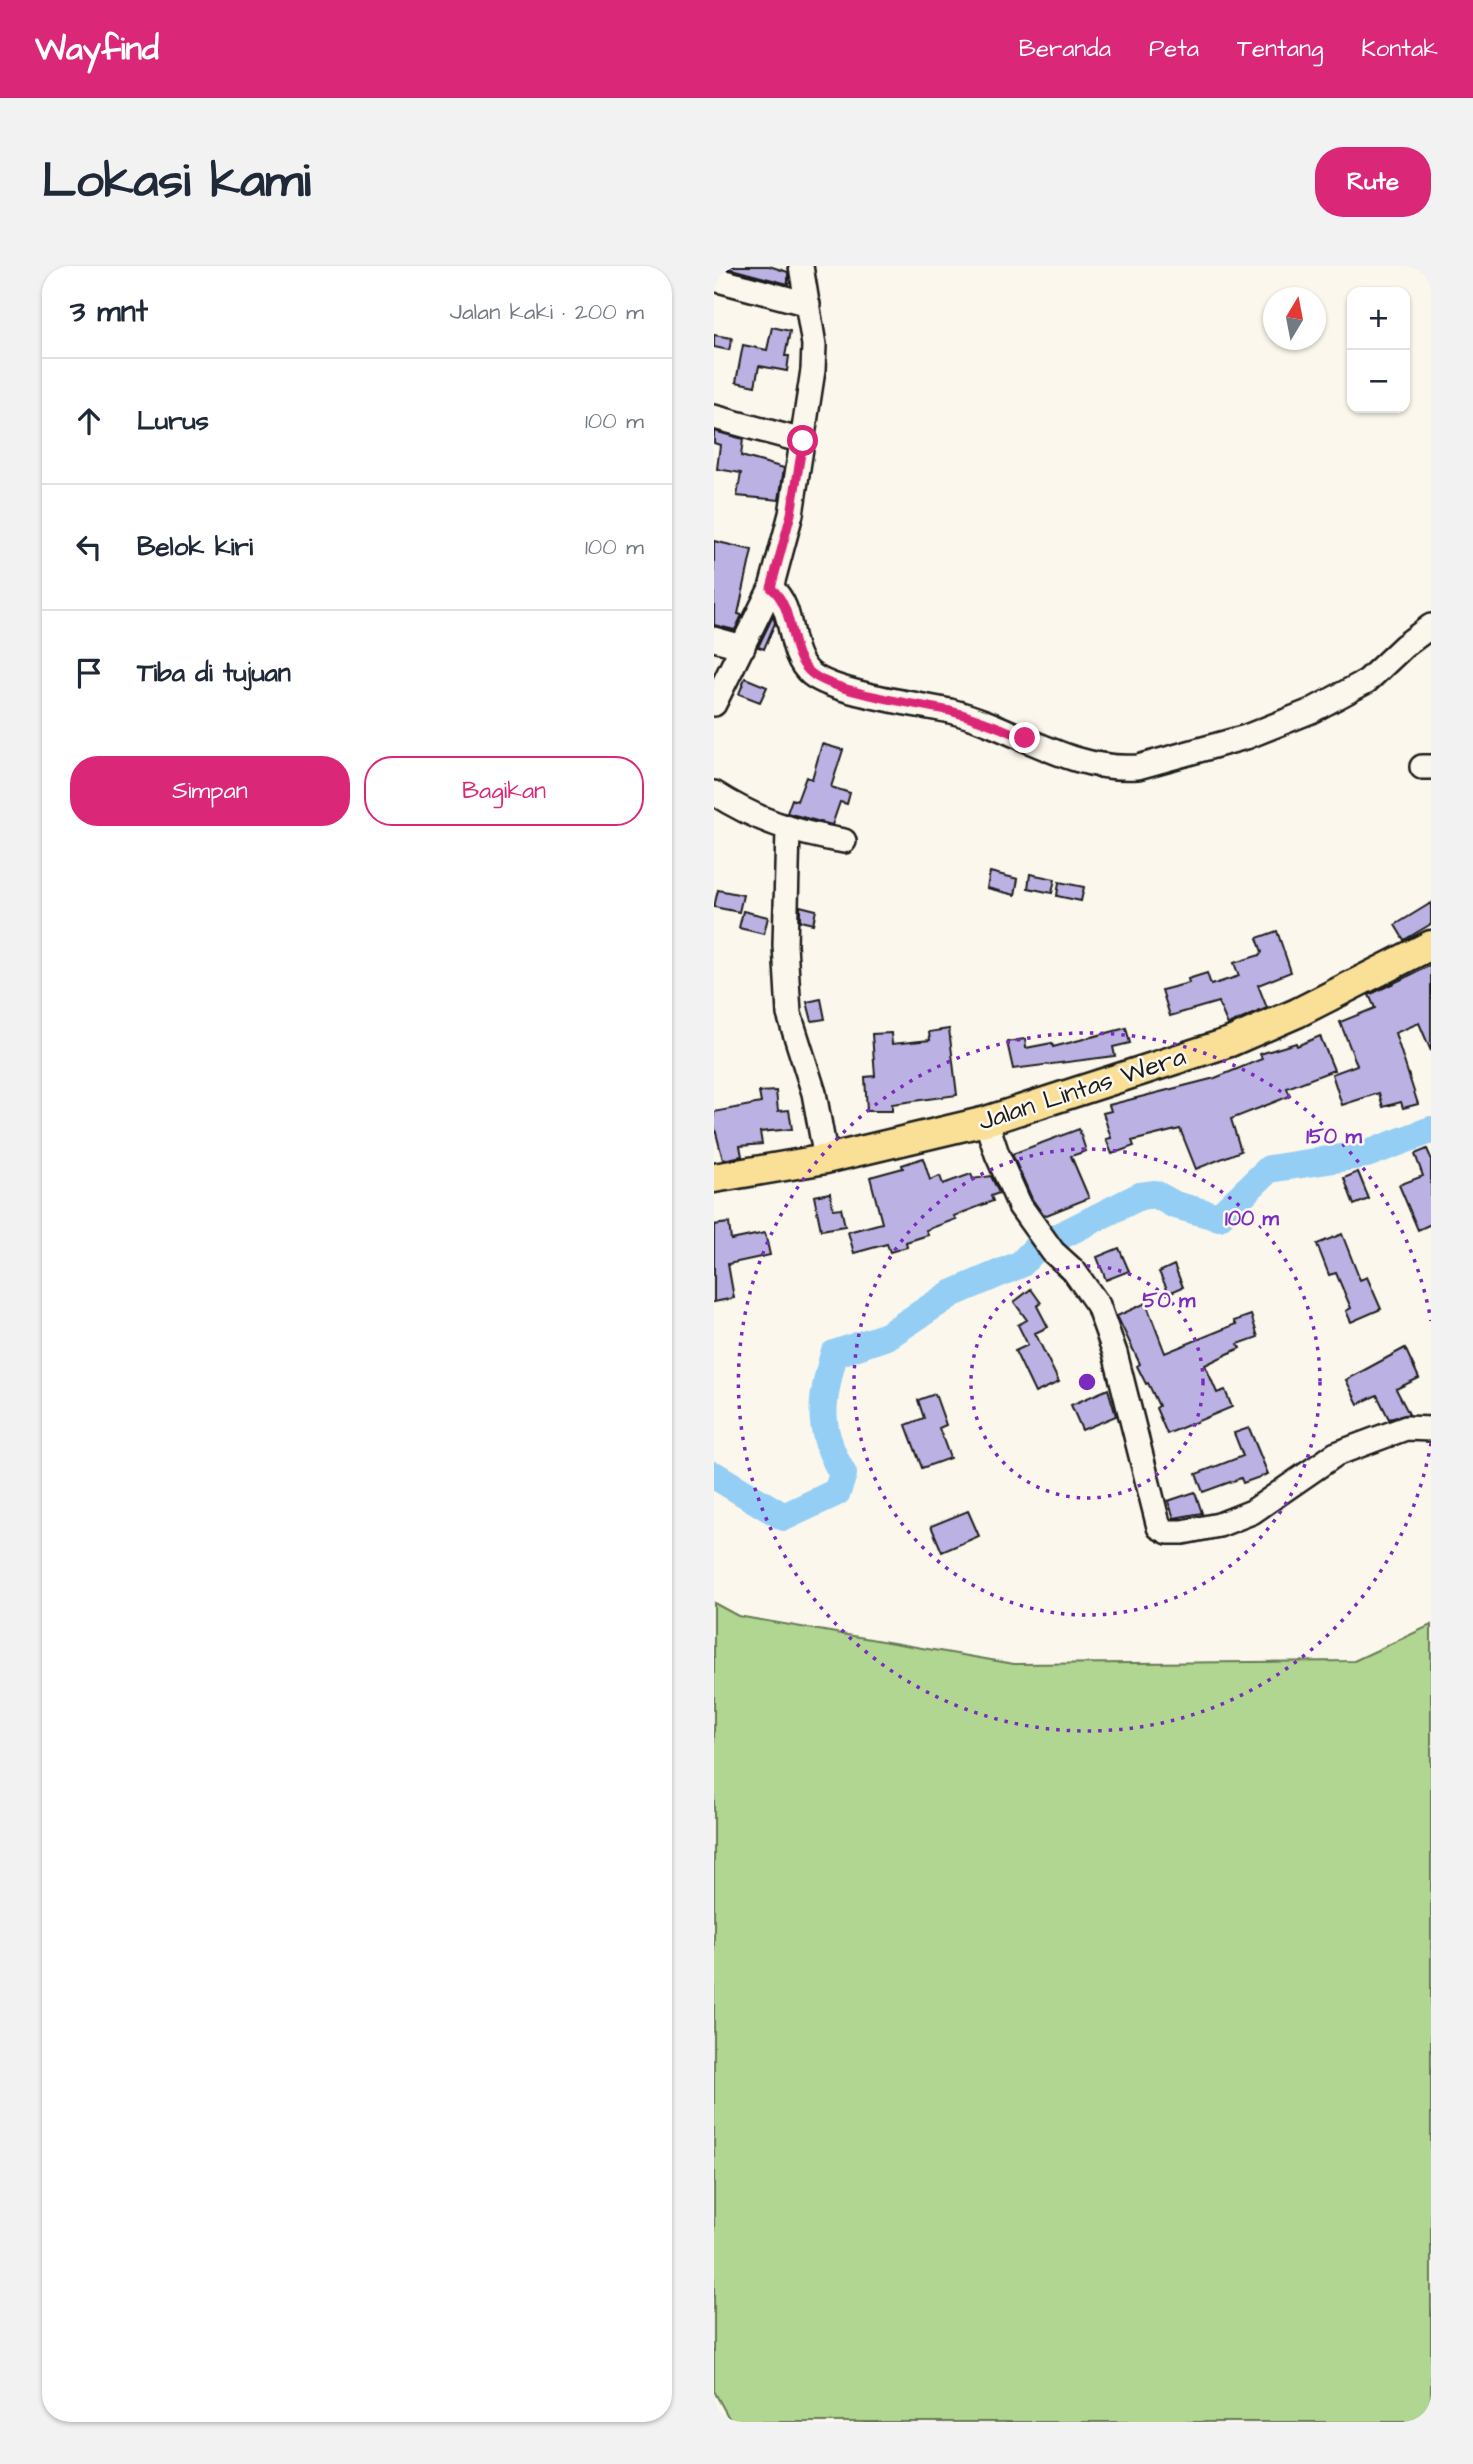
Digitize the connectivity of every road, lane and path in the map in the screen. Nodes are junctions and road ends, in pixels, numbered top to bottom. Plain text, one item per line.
1 (801, 266) edge
2 (714, 279) edge
3 (808, 304) junction
4 (714, 417) edge
5 (803, 441) junction
6 (771, 588) junction
7 (1431, 626) edge
8 (714, 639) edge
9 (743, 648) junction
10 (714, 704) edge
11 (714, 793) edge
12 (788, 830) junction
13 (844, 841) dead end
14 (1429, 952) edge
15 (986, 1121) junction
16 (826, 1159) junction
17 (714, 1178) edge
18 (1431, 1429) edge

1 - 3 street
2 - 3 street
3 - 5 street
4 - 5 street
5 - 6 street
6 - 7 street
6 - 9 street
8 - 9 street
9 - 10 street
11 - 12 street
12 - 13 street
12 - 16 street
14 - 15 main road, Jalan Lintas Wera
15 - 16 main road, Jalan Lintas Wera
15 - 18 street
16 - 17 main road, Jalan Lintas Wera

